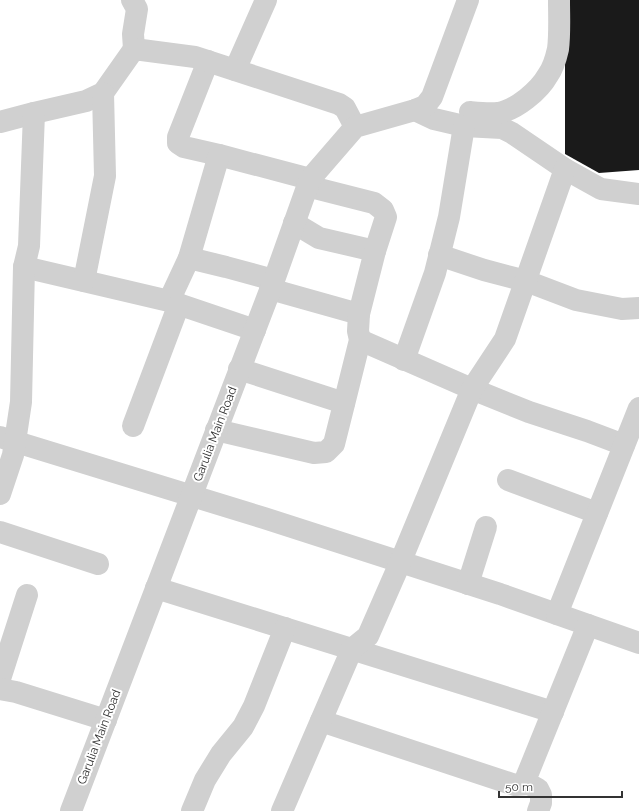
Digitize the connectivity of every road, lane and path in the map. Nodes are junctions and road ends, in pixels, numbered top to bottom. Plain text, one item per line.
1 (132, 0) edge
2 (266, 0) edge
3 (468, 0) edge
4 (559, 0) edge
5 (134, 49) junction
6 (208, 61) junction
7 (235, 70) junction
8 (103, 93) junction
9 (420, 108) junction
10 (34, 112) junction
11 (0, 122) edge
12 (464, 126) junction
13 (355, 127) junction
14 (219, 155) junction
15 (565, 169) junction
16 (309, 182) junction
17 (639, 194) edge
18 (294, 223) junction
19 (375, 251) junction
20 (439, 255) junction
21 (190, 258) junction
22 (24, 267) junction
23 (84, 281) junction
24 (526, 281) junction
25 (272, 285) junction
26 (174, 302) junction
27 (639, 308) edge
28 (359, 314) junction
29 (255, 330) junction
30 (360, 340) junction
31 (404, 360) junction
32 (239, 369) junction
33 (472, 389) junction
34 (344, 404) junction
35 (639, 408) edge
36 (133, 426) dead end
37 (216, 430) junction
38 (8, 440) edge
39 (624, 445) junction
40 (508, 480) dead end
41 (0, 494) edge
42 (191, 496) junction
43 (597, 513) junction
44 (486, 527) dead end
45 (0, 532) edge
46 (400, 562) junction
47 (98, 564) dead end
48 (468, 584) junction
49 (156, 588) junction
50 (27, 595) dead end
51 (557, 614) junction
52 (588, 625) junction
53 (285, 628) junction
54 (639, 643) edge
55 (352, 649) junction
56 (0, 679) edge
57 (0, 689) edge
58 (553, 712) junction
59 (106, 720) junction
60 (321, 721) junction
61 (529, 784) junction
62 (71, 811) edge
63 (192, 811) edge
64 (282, 811) edge
65 (538, 811) edge

1 - 5 street
2 - 7 street
3 - 9 street
4 - 9 street
5 - 6 street
5 - 8 street
6 - 7 street
6 - 14 street
7 - 13 street
8 - 10 street
8 - 23 street
9 - 12 street
9 - 13 street
10 - 11 street
10 - 22 street
12 - 15 street
12 - 20 street
13 - 16 street, Garulia Main Road
14 - 16 street
14 - 21 street
15 - 17 street
15 - 24 street
16 - 18 street, Garulia Main Road
16 - 19 street
18 - 19 street
18 - 25 street, Garulia Main Road
19 - 28 street
20 - 24 street
20 - 31 street
21 - 25 street
21 - 26 street
22 - 23 street
22 - 38 street
23 - 26 street
24 - 27 street
24 - 33 street
25 - 28 street
25 - 29 street, Garulia Main Road
26 - 29 street
26 - 36 street
28 - 30 street
29 - 32 street, Garulia Main Road
30 - 31 street
30 - 34 street
31 - 33 street
32 - 34 street
32 - 37 street, Garulia Main Road
33 - 39 street
33 - 46 street
34 - 37 street
35 - 39 street
37 - 42 street, Garulia Main Road
38 - 41 street
38 - 42 street
39 - 43 street
40 - 43 street
42 - 46 street
42 - 49 street, Garulia Main Road
43 - 51 street
44 - 48 street
45 - 47 street
46 - 48 street
46 - 55 street
48 - 51 street
49 - 53 street
49 - 59 street, Garulia Main Road
50 - 56 street
51 - 52 street
52 - 54 street
52 - 58 street
53 - 55 street
53 - 63 street
55 - 58 street
55 - 60 street
57 - 59 street
58 - 61 street
59 - 62 street, Garulia Main Road
60 - 61 street
60 - 64 street
61 - 65 street

